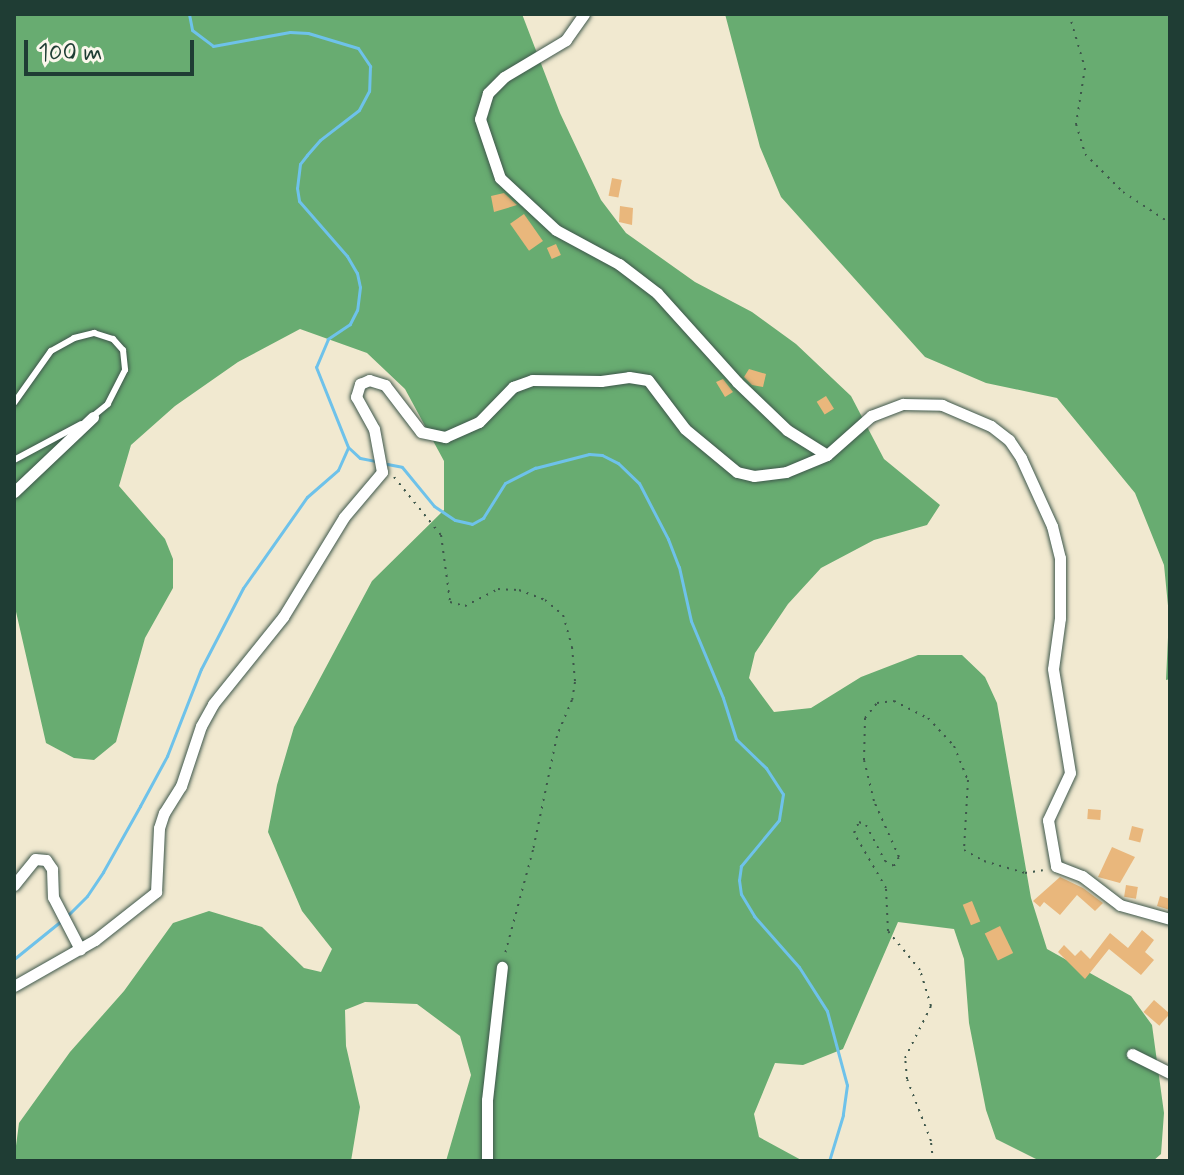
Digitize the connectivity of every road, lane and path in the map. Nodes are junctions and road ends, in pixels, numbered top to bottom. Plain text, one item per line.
1 (584, 14) edge
2 (1069, 14) edge
3 (1170, 223) edge
4 (14, 403) edge
5 (93, 417) junction
6 (827, 455) junction
7 (14, 460) edge
8 (382, 472) junction
9 (14, 492) edge
10 (1056, 866) junction
11 (14, 885) edge
12 (1170, 919) edge
13 (78, 946) junction
14 (502, 967) joint
15 (14, 986) edge
16 (1132, 1054) dead end
17 (1170, 1073) edge
18 (487, 1161) edge
19 (933, 1161) edge

1 - 6 street
2 - 3 path
4 - 5 lane
5 - 7 lane
5 - 9 street
6 - 8 street
6 - 10 street
8 - 13 street
8 - 14 path
10 - 12 street
10 - 19 path
11 - 13 street
13 - 15 street
14 - 18 street
16 - 17 street

